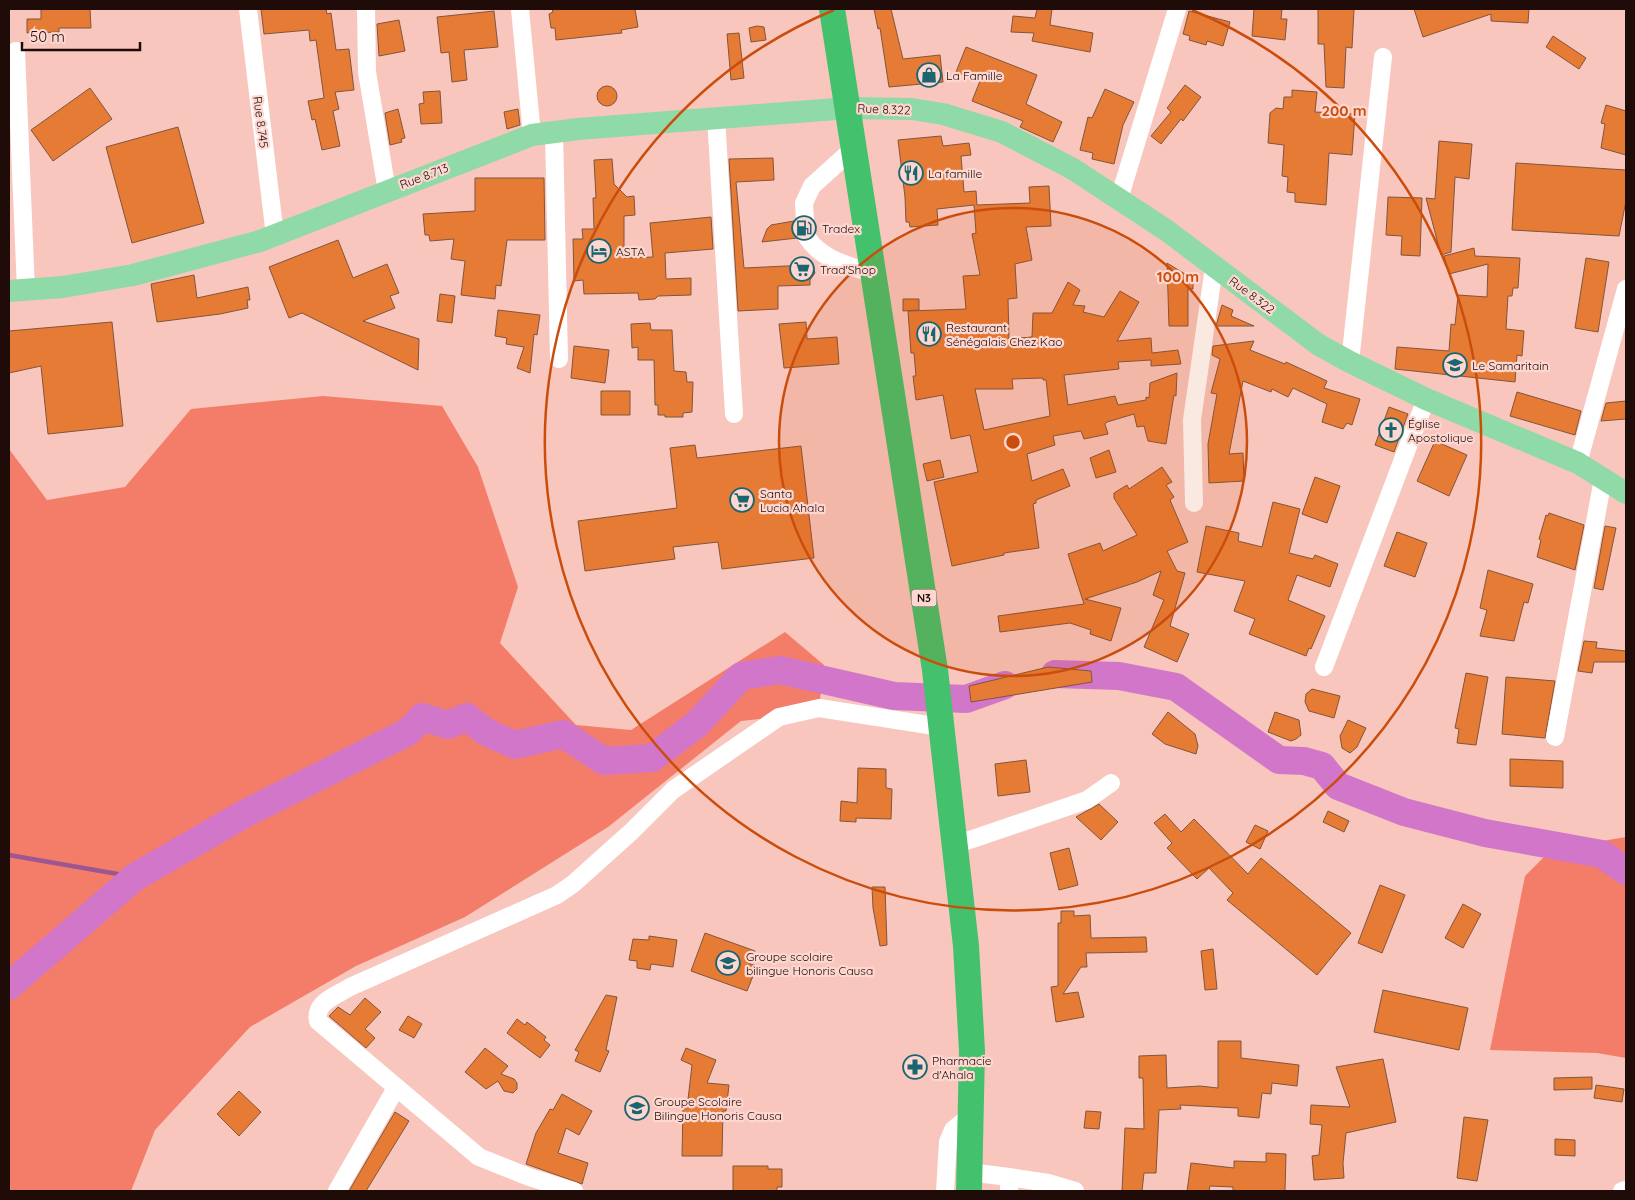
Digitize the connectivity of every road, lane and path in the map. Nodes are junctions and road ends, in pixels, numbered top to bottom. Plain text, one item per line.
1 (248, 9) edge
2 (366, 9) edge
3 (520, 9) edge
4 (832, 9) edge
5 (1177, 9) edge
6 (16, 51) dead end
7 (1383, 57) dead end
8 (849, 108) junction
9 (716, 118) junction
10 (543, 134) junction
11 (854, 148) junction
12 (387, 191) junction
13 (1118, 199) junction
14 (805, 220) dead end
15 (275, 236) junction
16 (807, 237) dead end
17 (1214, 266) junction
18 (873, 274) junction
19 (1626, 289) edge
20 (17, 290) edge
21 (559, 358) dead end
22 (1350, 362) junction
23 (1426, 399) junction
24 (734, 414) dead end
25 (1578, 463) junction
26 (1603, 479) junction
27 (1626, 492) edge
28 (1194, 503) dead end
29 (1324, 667) dead end
30 (942, 727) junction
31 (1555, 737) dead end
32 (1112, 782) dead end
33 (955, 845) junction
34 (396, 1088) junction
35 (970, 1116) junction
36 (969, 1182) edge
37 (1009, 1184) edge
38 (1626, 1190) edge
39 (337, 1191) edge
40 (574, 1191) edge
41 (945, 1191) edge
42 (1075, 1191) edge
43 (1622, 1191) edge

1 - 15 street, Rue 8.745
2 - 12 street
3 - 10 street
4 - 8 highway, N3
5 - 13 street
6 - 20 street
7 - 22 street
8 - 9 main road, Rue 8.713
8 - 11 highway, N3
8 - 13 main road, Rue 8.322
9 - 10 main road, Rue 8.713
9 - 24 street
10 - 12 main road, Rue 8.713
10 - 21 street
11 - 14 street
11 - 18 highway, N3
12 - 15 main road, Rue 8.713
13 - 17 main road, Rue 8.322
15 - 20 main road, Rue 8.713
16 - 18 street
17 - 22 main road, Rue 8.322
17 - 28 street
18 - 30 highway, N3
19 - 25 street
22 - 23 main road, Rue 8.322
23 - 25 main road, Rue 8.322
23 - 29 street
25 - 26 main road, Rue 8.322
26 - 27 main road, Rue 8.322
26 - 31 street
30 - 33 highway, N3
30 - 34 street
32 - 33 street
33 - 35 highway, N3
34 - 39 street
34 - 40 street
35 - 36 highway, N3
35 - 41 street
36 - 37 street
37 - 42 street
38 - 43 street

